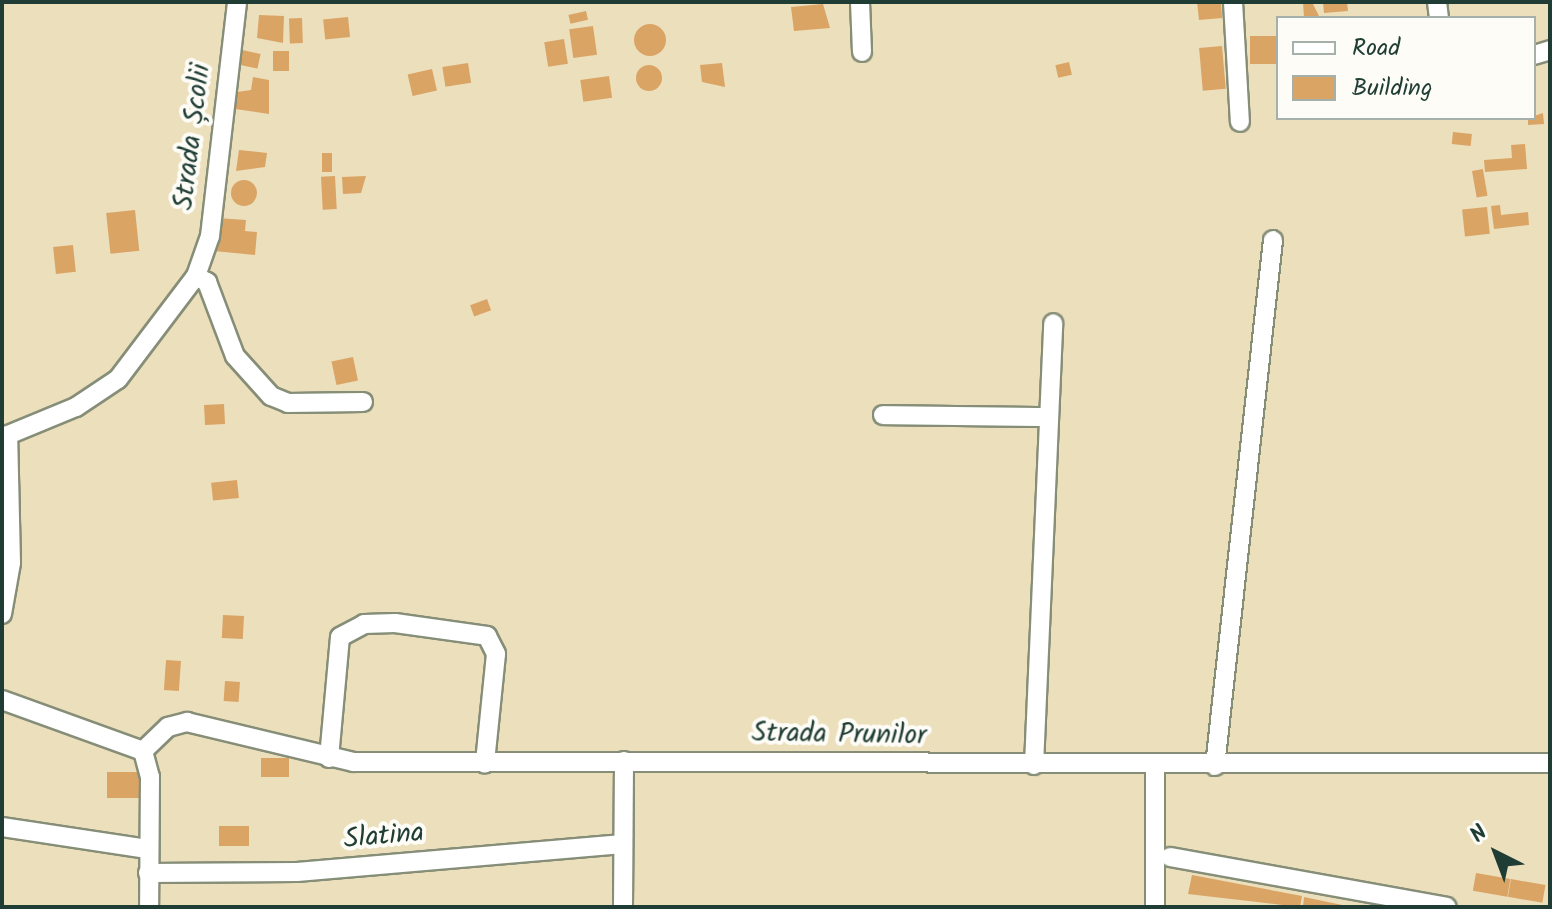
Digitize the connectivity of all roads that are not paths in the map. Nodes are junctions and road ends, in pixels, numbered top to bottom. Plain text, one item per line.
1 (237, 2) edge
2 (860, 2) edge
3 (1233, 2) edge
4 (862, 52) dead end
5 (1240, 122) dead end
6 (1273, 240) dead end
7 (196, 276) junction
8 (1053, 323) dead end
9 (363, 402) dead end
10 (883, 415) dead end
11 (1049, 417) junction
12 (2, 614) edge
13 (2, 700) edge
14 (143, 751) junction
15 (329, 758) junction
16 (624, 761) junction
17 (485, 763) junction
18 (1550, 763) edge
19 (1034, 765) junction
20 (1215, 766) junction
21 (1155, 767) junction
22 (2, 827) edge
23 (623, 844) junction
24 (148, 849) junction
25 (1170, 857) dead end
26 (148, 873) junction
27 (149, 907) edge
28 (623, 907) edge
29 (1155, 907) edge
30 (1447, 907) edge

1 - 7 street, Strada Școlii
2 - 4 street
3 - 5 street
6 - 20 street
7 - 9 street
7 - 12 street, Strada Școlii
8 - 11 street
10 - 11 street
11 - 19 street
13 - 14 street
14 - 15 street, Strada Prunilor
14 - 24 street
15 - 17 street, Strada Prunilor
15 - 17 street
16 - 17 street, Strada Prunilor
16 - 19 street, Strada Prunilor
16 - 23 street
18 - 20 street, Strada Prunilor
19 - 21 street, Strada Prunilor
20 - 21 street, Strada Prunilor
21 - 29 street
22 - 24 street
23 - 26 street, Slatina
23 - 28 street
24 - 26 street
25 - 30 street
26 - 27 street

